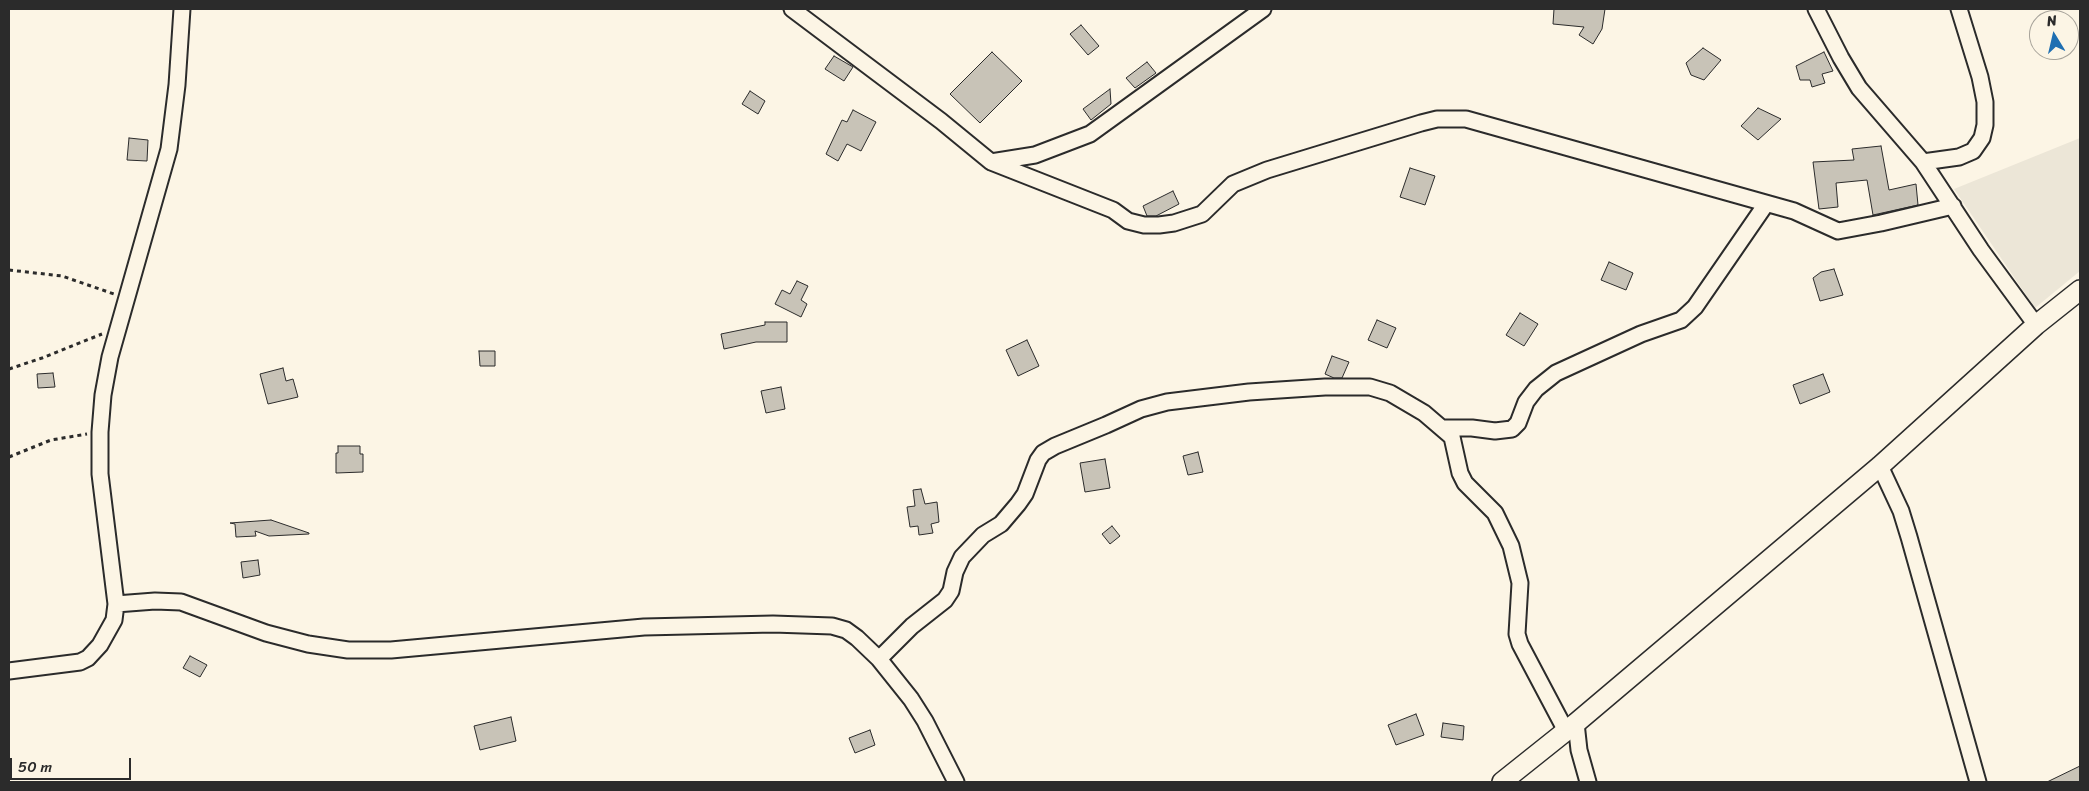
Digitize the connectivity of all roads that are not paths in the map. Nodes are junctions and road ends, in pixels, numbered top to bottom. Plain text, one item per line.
1 (182, 9) edge
2 (792, 9) edge
3 (1263, 9) edge
4 (1816, 9) edge
5 (1959, 9) edge
6 (991, 162) junction
7 (1923, 162) junction
8 (1766, 204) junction
9 (1953, 206) junction
10 (2080, 290) edge
11 (2036, 324) junction
12 (1444, 428) junction
13 (1880, 466) junction
14 (116, 604) junction
15 (880, 659) junction
16 (9, 671) edge
17 (1571, 727) junction
18 (956, 782) edge
19 (1502, 782) edge
20 (1588, 782) edge
21 (1978, 782) edge

1 - 14 street
2 - 6 street
3 - 6 street
4 - 7 street
5 - 7 street
6 - 8 street
7 - 9 street
8 - 9 street
8 - 12 street
9 - 11 street
10 - 11 street
11 - 13 street
12 - 15 street
12 - 17 street
13 - 17 street
13 - 21 street
14 - 15 street
14 - 16 street
15 - 18 street
17 - 19 street
17 - 20 street

